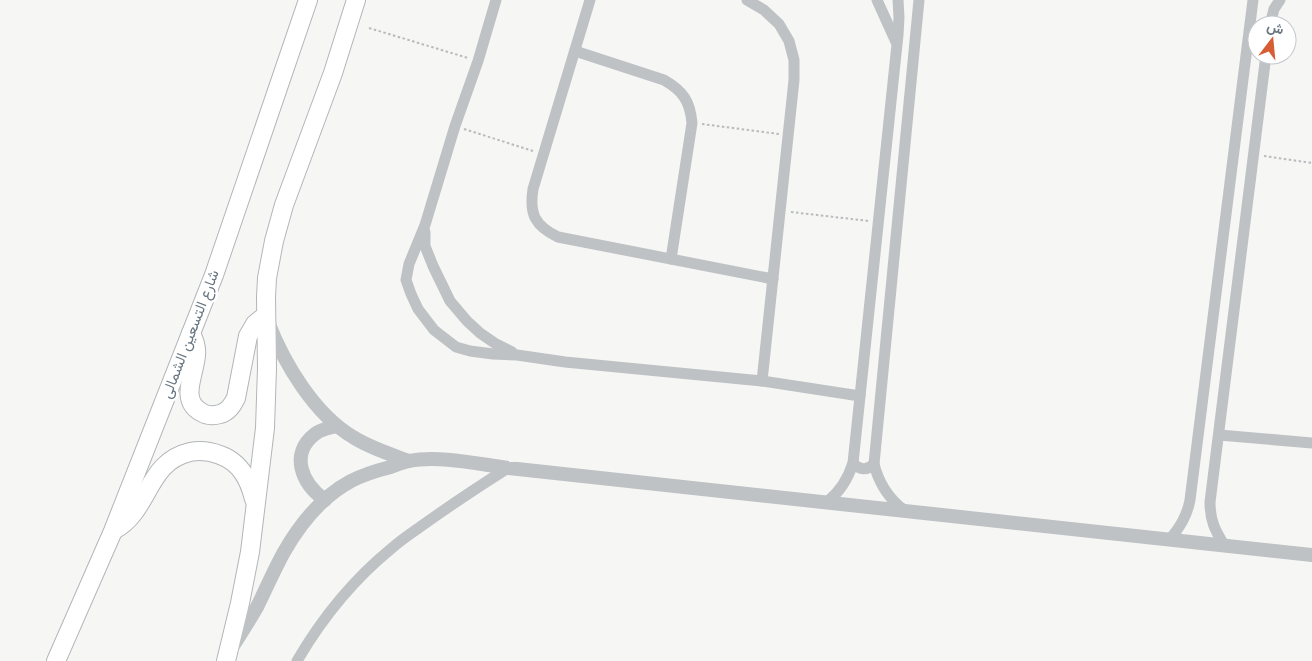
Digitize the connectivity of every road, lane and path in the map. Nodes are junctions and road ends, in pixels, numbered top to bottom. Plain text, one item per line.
1 (308, 0) edge
2 (356, 0) edge
3 (496, 0) edge
4 (590, 0) edge
5 (747, 0) edge
6 (877, 0) edge
7 (898, 0) edge
8 (919, 0) edge
9 (1253, 0) edge
10 (1280, 0) edge
11 (1272, 15) edge
12 (368, 28) dead end
13 (897, 45) junction
14 (575, 51) junction
15 (478, 61) junction
16 (1265, 65) edge
17 (692, 123) junction
18 (455, 126) junction
19 (788, 136) junction
20 (543, 154) junction
21 (1254, 155) junction
22 (1312, 163) edge
23 (780, 211) junction
24 (878, 222) junction
25 (425, 225) junction
26 (877, 236) junction
27 (896, 238) junction
28 (671, 259) junction
29 (773, 279) junction
30 (266, 315) junction
31 (191, 332) junction
32 (517, 355) junction
33 (762, 382) junction
34 (860, 396) junction
35 (337, 426) junction
36 (1219, 435) junction
37 (1312, 443) edge
38 (409, 461) junction
39 (853, 463) junction
40 (874, 464) junction
41 (508, 468) junction
42 (324, 500) junction
43 (827, 502) junction
44 (256, 504) junction
45 (904, 510) junction
46 (113, 531) junction
47 (1170, 539) junction
48 (1224, 545) junction
49 (1312, 555) edge
50 (228, 656) edge
51 (56, 661) edge
52 (297, 661) edge

1 - 31 main road, شارع التسعين الشمالى
2 - 30 main road
3 - 15 street
4 - 14 street
5 - 19 street
6 - 13 street
7 - 13 street
8 - 27 street
9 - 47 street
10 - 11 street
12 - 15 path
13 - 24 street
14 - 17 street
14 - 20 street
15 - 18 street
16 - 21 street
17 - 19 path
17 - 28 street
18 - 20 path
18 - 25 street
19 - 23 street
20 - 28 street
21 - 22 path
21 - 36 street
23 - 24 path
23 - 29 street
24 - 26 street
25 - 32 street
25 - 32 street
26 - 27 street
26 - 34 street
27 - 40 street
28 - 29 street
29 - 33 street
30 - 31 main road
30 - 35 street
30 - 44 main road
31 - 46 main road, شارع التسعين الشمالى
32 - 33 street
33 - 34 street
34 - 39 street
35 - 38 street
35 - 42 street
36 - 37 street
36 - 48 street
38 - 41 street
38 - 42 street
39 - 40 street
39 - 43 street
40 - 45 street
41 - 43 street
41 - 52 street
42 - 50 street
43 - 45 street
44 - 46 main road
44 - 50 main road
45 - 47 street
46 - 51 main road, شارع التسعين الشمالى
47 - 48 street
48 - 49 street

